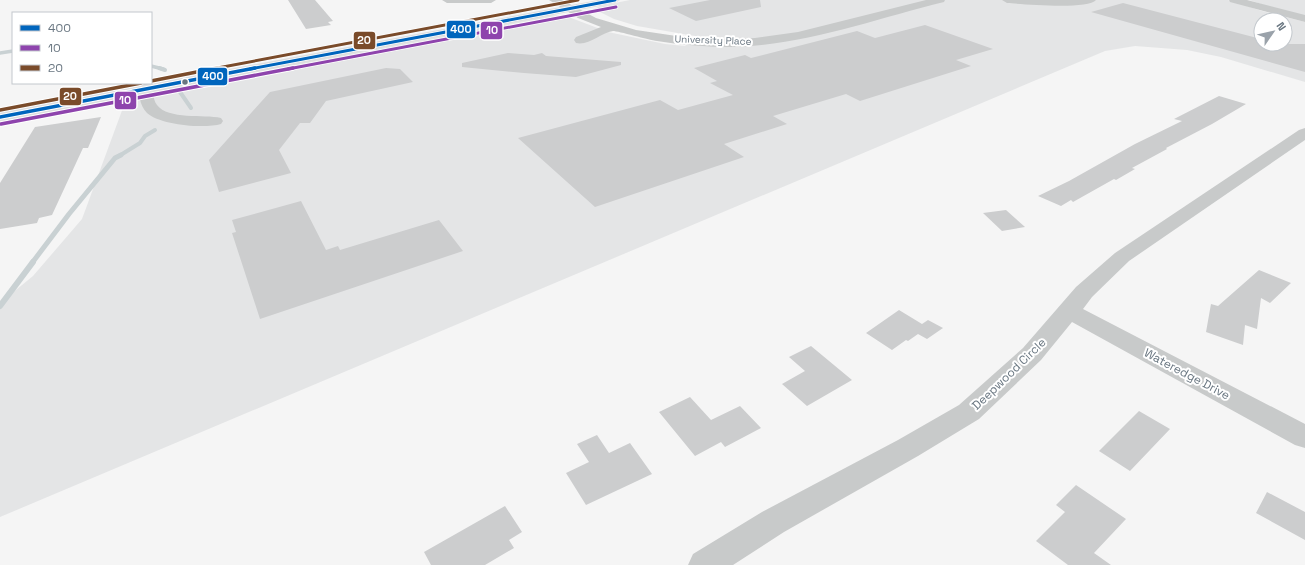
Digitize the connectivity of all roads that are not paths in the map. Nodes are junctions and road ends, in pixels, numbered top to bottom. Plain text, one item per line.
1 (447, 0) edge
2 (491, 0) edge
3 (615, 0) edge
4 (940, 0) edge
5 (1007, 0) edge
6 (1091, 0) edge
7 (1234, 0) edge
8 (1243, 0) edge
9 (918, 2) edge
10 (566, 3) edge
11 (1261, 8) junction
12 (1305, 19) edge
13 (613, 27) junction
14 (580, 40) dead end
15 (152, 82) edge
16 (144, 84) edge
17 (0, 108) edge
18 (0, 117) edge
19 (215, 121) dead end
20 (1305, 132) edge
21 (1069, 311) junction
22 (1305, 437) edge
23 (705, 565) edge

1 - 2 street
3 - 10 main road
4 - 9 street, University Place
5 - 6 street
7 - 11 street
8 - 11 street
9 - 13 street, University Place
10 - 13 street, University Place
10 - 15 main road
11 - 12 street
13 - 14 street
16 - 17 main road
16 - 18 main road
16 - 19 street
20 - 21 street, Deepwood Circle
21 - 22 street, Wateredge Drive
21 - 23 street, Deepwood Circle

